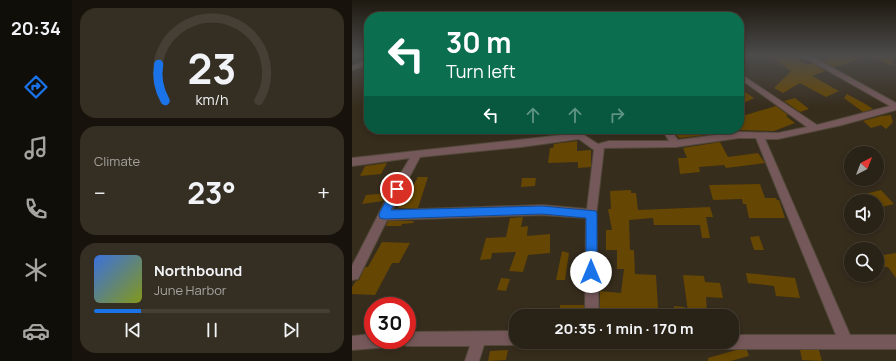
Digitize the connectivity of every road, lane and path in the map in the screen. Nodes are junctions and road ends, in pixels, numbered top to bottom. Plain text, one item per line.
1 (835, 73) edge
2 (744, 79) edge
3 (896, 107) edge
4 (814, 128) junction
5 (669, 134) edge
6 (739, 135) joint
7 (760, 135) junction
8 (676, 144) junction
9 (599, 149) junction
10 (417, 154) junction
11 (352, 162) edge
12 (592, 214) junction
13 (384, 215) junction
14 (354, 275) dead end
15 (592, 309) edge
16 (509, 338) edge
17 (416, 339) edge
18 (479, 339) junction
19 (364, 342) edge
20 (739, 342) edge
21 (846, 342) junction
22 (896, 342) edge
23 (352, 343) edge
24 (472, 361) edge

1 - 3 street
2 - 4 street
3 - 4 street
4 - 7 street
5 - 8 street
6 - 7 street
6 - 8 street
7 - 21 street
8 - 9 street
9 - 10 street
9 - 12 street
10 - 11 street
10 - 13 street
12 - 13 street
12 - 15 street
13 - 14 street
16 - 18 street
17 - 18 street
18 - 24 street
19 - 23 street
20 - 21 street
21 - 22 street

